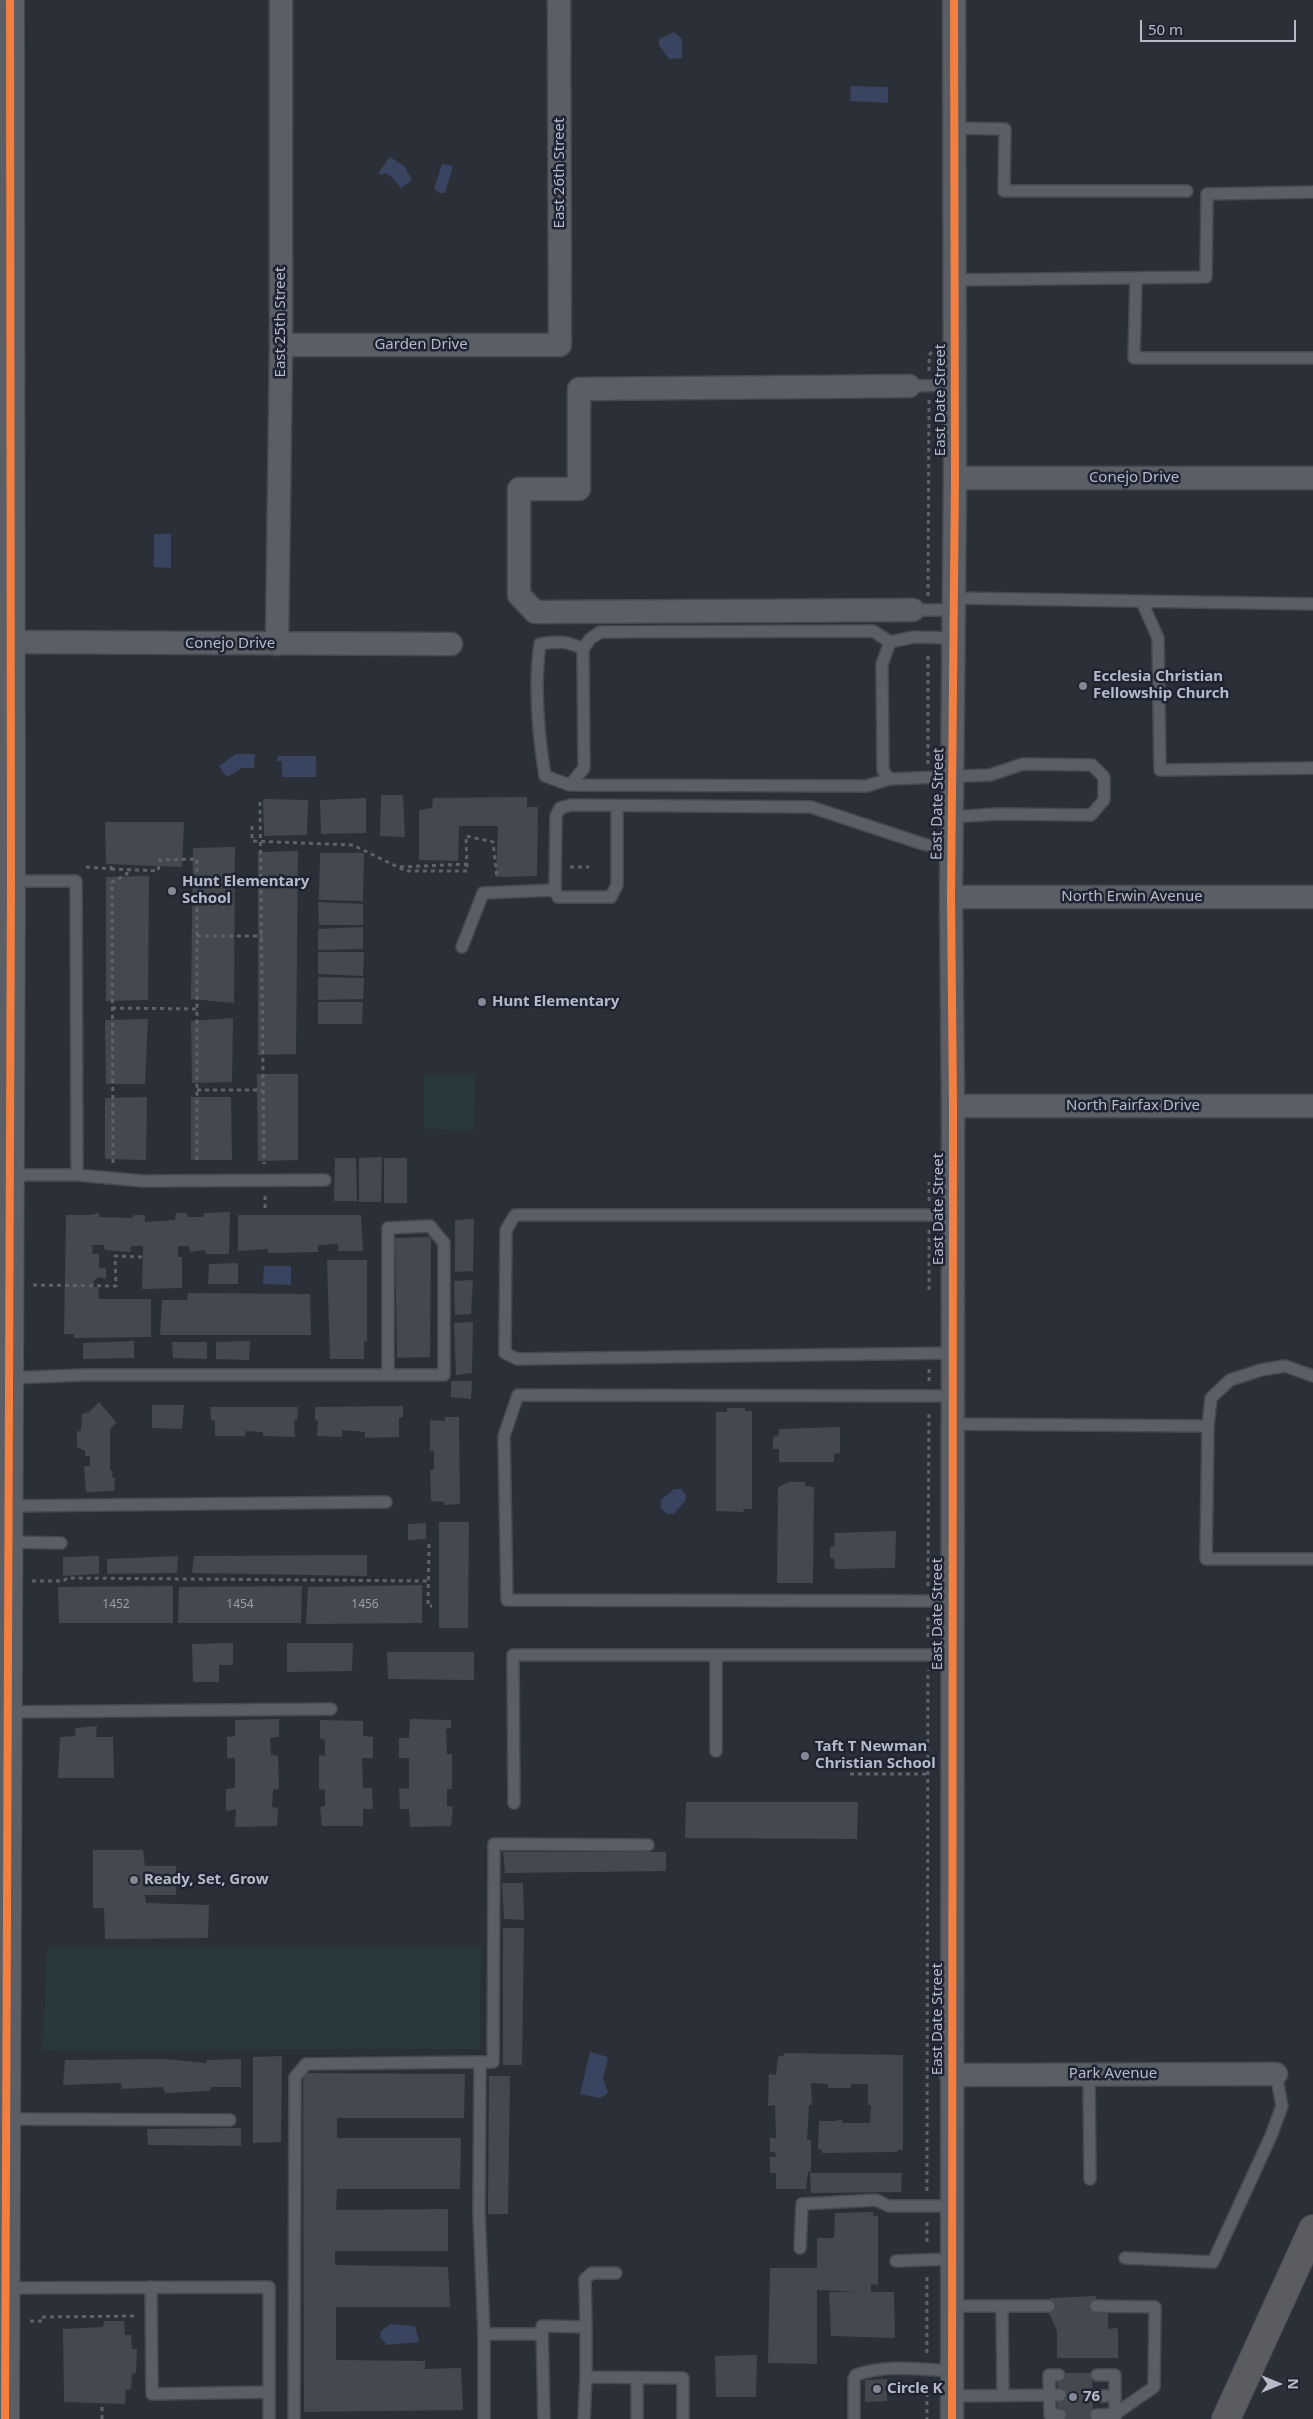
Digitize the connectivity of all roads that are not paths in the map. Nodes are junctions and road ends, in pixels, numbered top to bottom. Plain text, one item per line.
1 (10, 0) edge
2 (281, 0) edge
3 (559, 0) edge
4 (954, 0) edge
5 (954, 128) junction
6 (1187, 191) dead end
7 (1313, 192) edge
8 (1136, 278) junction
9 (954, 280) junction
10 (281, 345) junction
11 (560, 345) joint
12 (1313, 358) edge
13 (955, 385) junction
14 (909, 386) joint
15 (955, 478) junction
16 (1313, 478) edge
17 (1142, 602) junction
18 (954, 604) junction
19 (1313, 604) edge
20 (913, 610) joint
21 (954, 638) junction
22 (10, 642) junction
23 (890, 642) junction
24 (276, 644) junction
25 (451, 644) dead end
26 (583, 649) junction
27 (1313, 768) edge
28 (952, 776) junction
29 (889, 779) junction
30 (570, 785) junction
31 (5, 796) edge
32 (617, 806) junction
33 (952, 817) junction
34 (952, 851) junction
35 (11, 881) junction
36 (555, 890) junction
37 (951, 897) junction
38 (1313, 897) edge
39 (462, 947) dead end
40 (953, 1106) junction
41 (1313, 1106) edge
42 (10, 1175) junction
43 (77, 1175) junction
44 (325, 1180) dead end
45 (952, 1214) junction
46 (952, 1352) junction
47 (388, 1375) junction
48 (1313, 1376) edge
49 (9, 1378) junction
50 (952, 1396) junction
51 (952, 1424) junction
52 (1208, 1426) junction
53 (386, 1502) dead end
54 (8, 1506) junction
55 (4, 1542) edge
56 (61, 1543) dead end
57 (1313, 1559) edge
58 (952, 1600) junction
59 (716, 1655) junction
60 (952, 1655) junction
61 (331, 1709) dead end
62 (8, 1712) junction
63 (716, 1751) dead end
64 (514, 1803) dead end
65 (648, 1845) dead end
66 (480, 2062) junction
67 (1090, 2074) junction
68 (1276, 2074) joint
69 (951, 2075) junction
70 (3, 2085) edge
71 (6, 2119) junction
72 (230, 2120) dead end
73 (1090, 2179) dead end
74 (951, 2206) junction
75 (1313, 2229) edge
76 (800, 2248) dead end
77 (1125, 2258) dead end
78 (951, 2259) junction
79 (896, 2261) dead end
80 (616, 2273) dead end
81 (6, 2288) junction
82 (151, 2288) junction
83 (951, 2306) junction
84 (1002, 2306) junction
85 (1050, 2306) dead end
86 (1096, 2306) dead end
87 (586, 2326) junction
88 (484, 2334) junction
89 (542, 2334) junction
90 (951, 2371) junction
91 (1097, 2374) dead end
92 (1059, 2375) dead end
93 (586, 2378) junction
94 (637, 2378) junction
95 (269, 2392) junction
96 (951, 2396) junction
97 (1003, 2396) junction
98 (1055, 2396) junction
99 (1096, 2396) dead end
100 (1114, 2396) junction
101 (1060, 2415) dead end
102 (1096, 2415) dead end
103 (1114, 2417) edge
104 (5, 2419) edge
105 (269, 2419) edge
106 (294, 2419) edge
107 (484, 2419) edge
108 (544, 2419) edge
109 (584, 2419) edge
110 (637, 2419) edge
111 (683, 2419) edge
112 (854, 2419) edge
113 (952, 2419) edge
114 (1226, 2419) edge

1 - 22 street
2 - 10 street, East 25th Street
3 - 11 street, East 26th Street
4 - 5 street, East Date Street
5 - 6 lane
5 - 9 street, East Date Street
7 - 8 lane
8 - 9 lane
8 - 12 lane
9 - 13 street, East Date Street
10 - 11 street, Garden Drive
10 - 24 street, East 25th Street
13 - 14 lane
13 - 15 street, East Date Street
14 - 20 street
15 - 16 street, Conejo Drive
15 - 18 street, East Date Street
17 - 18 lane
17 - 19 lane
17 - 27 lane
18 - 20 lane
18 - 21 street, East Date Street
21 - 23 lane
21 - 28 street, East Date Street
22 - 24 street, Conejo Drive
22 - 31 street
23 - 26 lane
23 - 29 lane
24 - 25 street, Conejo Drive
26 - 30 lane
26 - 30 lane
28 - 29 lane
28 - 33 street, East Date Street
28 - 33 lane
29 - 30 lane
31 - 35 street
32 - 34 lane
32 - 36 lane
32 - 36 lane
33 - 34 street, East Date Street
34 - 37 street, East Date Street
35 - 42 street
35 - 43 lane
36 - 39 lane
37 - 38 street, North Erwin Avenue
37 - 40 street, East Date Street
40 - 41 street, North Fairfax Drive
40 - 45 street, East Date Street
42 - 43 lane
42 - 49 street
43 - 44 lane
45 - 46 street, East Date Street
45 - 46 lane
46 - 50 street, East Date Street
47 - 47 lane
47 - 49 lane
48 - 52 lane
49 - 54 street
50 - 51 street, East Date Street
50 - 58 lane
51 - 52 lane
51 - 58 street, East Date Street
52 - 57 lane
53 - 54 lane
54 - 55 street
55 - 56 lane
55 - 62 street
58 - 60 street, East Date Street
59 - 60 lane
59 - 63 lane
59 - 64 lane
60 - 69 street, East Date Street
61 - 62 lane
62 - 70 street
65 - 66 lane
66 - 88 lane
66 - 106 lane
67 - 68 street, Park Avenue
67 - 69 street, Park Avenue
67 - 73 lane
68 - 77 lane
69 - 74 street, East Date Street
70 - 71 street
71 - 72 lane
71 - 81 street
74 - 76 lane
74 - 78 street, East Date Street
75 - 114 highway
78 - 79 lane
78 - 83 street, East Date Street
80 - 87 lane
81 - 82 lane
81 - 104 street
82 - 95 lane
82 - 95 lane
83 - 84 lane
83 - 90 street, East Date Street
84 - 85 lane
84 - 97 lane
86 - 103 lane
87 - 89 lane
87 - 93 lane
88 - 89 lane
88 - 107 lane
89 - 108 lane
90 - 96 street, East Date Street
90 - 112 lane
91 - 100 lane
92 - 98 lane
93 - 94 lane
93 - 109 lane
94 - 110 lane
94 - 111 lane
95 - 105 lane
96 - 97 lane
96 - 113 street, East Date Street
97 - 98 lane
98 - 101 lane
99 - 100 lane
100 - 103 lane
102 - 103 lane

